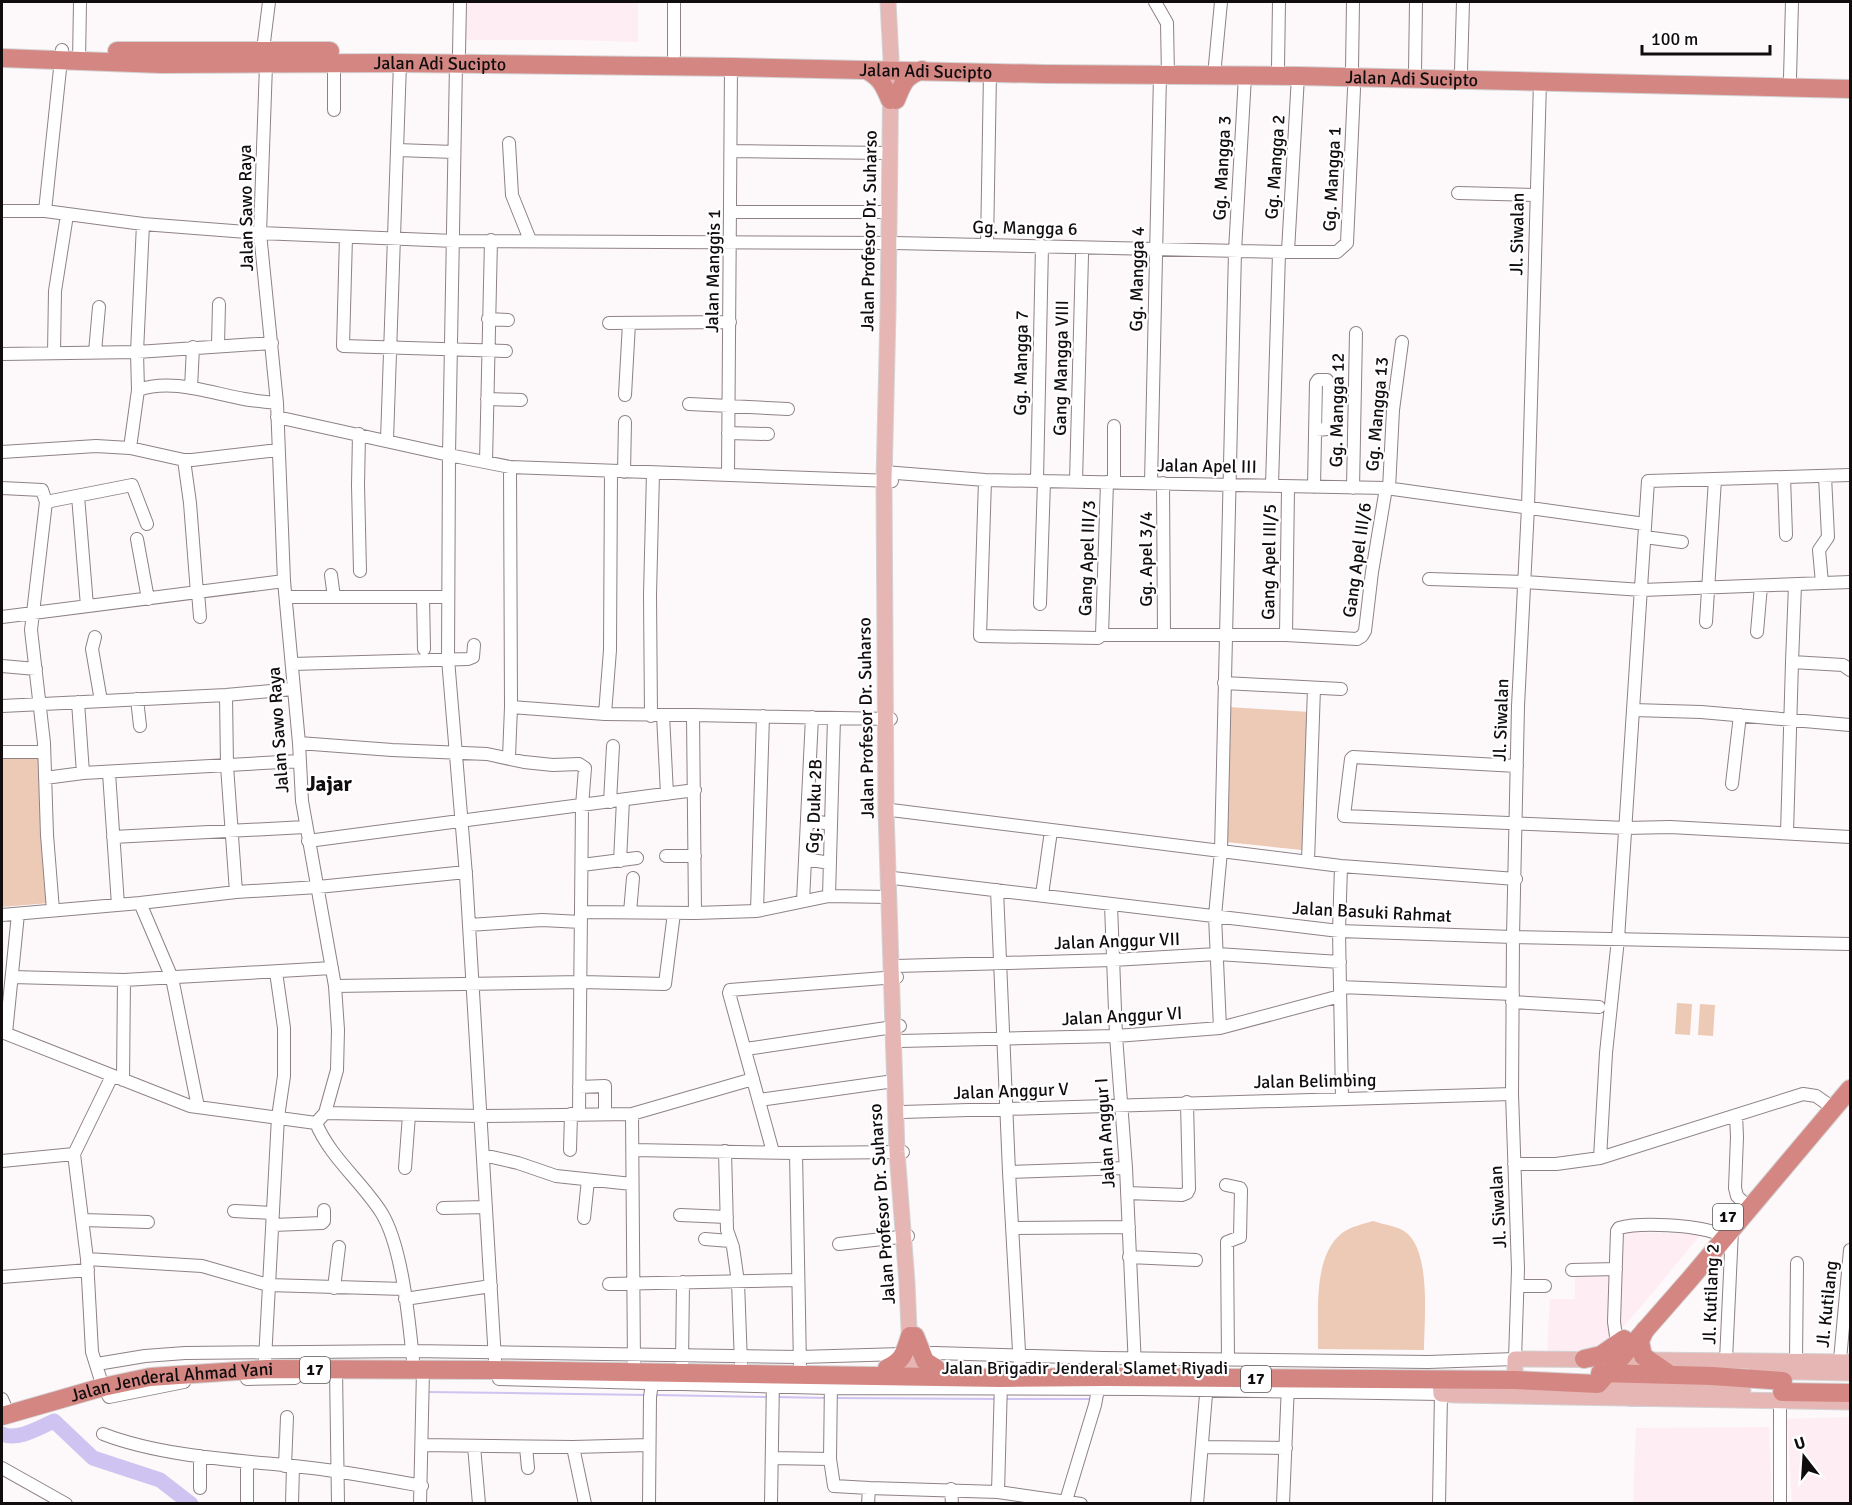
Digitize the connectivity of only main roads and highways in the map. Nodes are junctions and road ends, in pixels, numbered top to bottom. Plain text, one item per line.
1 (888, 2) edge
2 (2, 47) edge
3 (70, 56) junction
4 (264, 57) junction
5 (2, 58) edge
6 (457, 58) junction
7 (893, 61) junction
8 (866, 70) junction
9 (922, 70) junction
10 (1165, 72) junction
11 (1851, 79) edge
12 (1851, 89) edge
13 (893, 100) junction
14 (891, 243) junction
15 (888, 719) junction
16 (890, 878) junction
17 (898, 1031) junction
18 (1851, 1076) edge
19 (1851, 1089) edge
20 (900, 1152) junction
21 (1724, 1231) junction
22 (1686, 1276) junction
23 (1649, 1324) junction
24 (913, 1357) junction
25 (1647, 1359) junction
26 (1606, 1362) junction
27 (634, 1363) junction
28 (490, 1365) junction
29 (401, 1366) junction
30 (540, 1366) junction
31 (1846, 1370) edge
32 (1121, 1374) junction
33 (1671, 1375) junction
34 (1712, 1376) junction
35 (1782, 1391) junction
36 (1851, 1393) edge
37 (1441, 1397) junction
38 (1851, 1402) edge
39 (3, 1407) edge

1 - 7 main road, Jalan Profesor Dr. Suharso
2 - 3 highway, Jalan Adi Sucipto
3 - 4 highway, Jalan Adi Sucipto
3 - 5 highway, Jalan Adi Sucipto
4 - 6 highway, Jalan Adi Sucipto
4 - 6 highway, Jalan Adi Sucipto
6 - 7 highway, Jalan Adi Sucipto
6 - 8 highway, Jalan Adi Sucipto
7 - 8 highway, Jalan Adi Sucipto
7 - 9 highway, Jalan Adi Sucipto
7 - 10 highway, Jalan Adi Sucipto
7 - 13 main road, Jalan Profesor Dr. Suharso
8 - 13 highway
9 - 10 highway, Jalan Adi Sucipto
9 - 13 highway
10 - 11 highway, Jalan Adi Sucipto
10 - 12 highway, Jalan Adi Sucipto
13 - 14 main road, Jalan Profesor Dr. Suharso
13 - 14 main road, Jalan Profesor Dr. Suharso
14 - 15 main road, Jalan Profesor Dr. Suharso
15 - 16 main road, Jalan Profesor Dr. Suharso
15 - 16 main road, Jalan Profesor Dr. Suharso
16 - 17 main road, Jalan Profesor Dr. Suharso
17 - 20 main road, Jalan Profesor Dr. Suharso
17 - 20 main road, Jalan Profesor Dr. Suharso
18 - 21 highway, 17
19 - 21 highway, 17
20 - 24 main road, Jalan Profesor Dr. Suharso
21 - 22 highway, 17
22 - 23 highway, 17
22 - 26 highway, 17
23 - 25 highway
23 - 26 highway, 17
24 - 27 highway, Jalan Brigadir Jenderal Slamet Riyadi / 17
24 - 27 highway, Jalan Brigadir Jenderal Slamet Riyadi / 17
24 - 32 highway, Jalan Brigadir Jenderal Slamet Riyadi / 17
24 - 32 highway, Jalan Brigadir Jenderal Slamet Riyadi / 17
25 - 26 main road
25 - 31 main road
25 - 33 highway
26 - 32 highway, Jalan Brigadir Jenderal Slamet Riyadi / 17
26 - 33 highway
26 - 35 main road
26 - 37 highway, Jalan Brigadir Jenderal Slamet Riyadi / 17
27 - 30 highway, Jalan Jenderal Ahmad Yani / 17
27 - 30 highway, Jalan Jenderal Ahmad Yani / 17
28 - 29 highway, Jalan Jenderal Ahmad Yani / 17
28 - 29 highway, Jalan Jenderal Ahmad Yani / 17
28 - 30 highway, Jalan Jenderal Ahmad Yani / 17
29 - 39 highway, Jalan Jenderal Ahmad Yani / 17
31 - 34 main road
31 - 35 main road
32 - 37 highway, Jalan Brigadir Jenderal Slamet Riyadi / 17
33 - 34 highway
34 - 35 highway
35 - 36 highway
35 - 37 main road
35 - 38 main road

